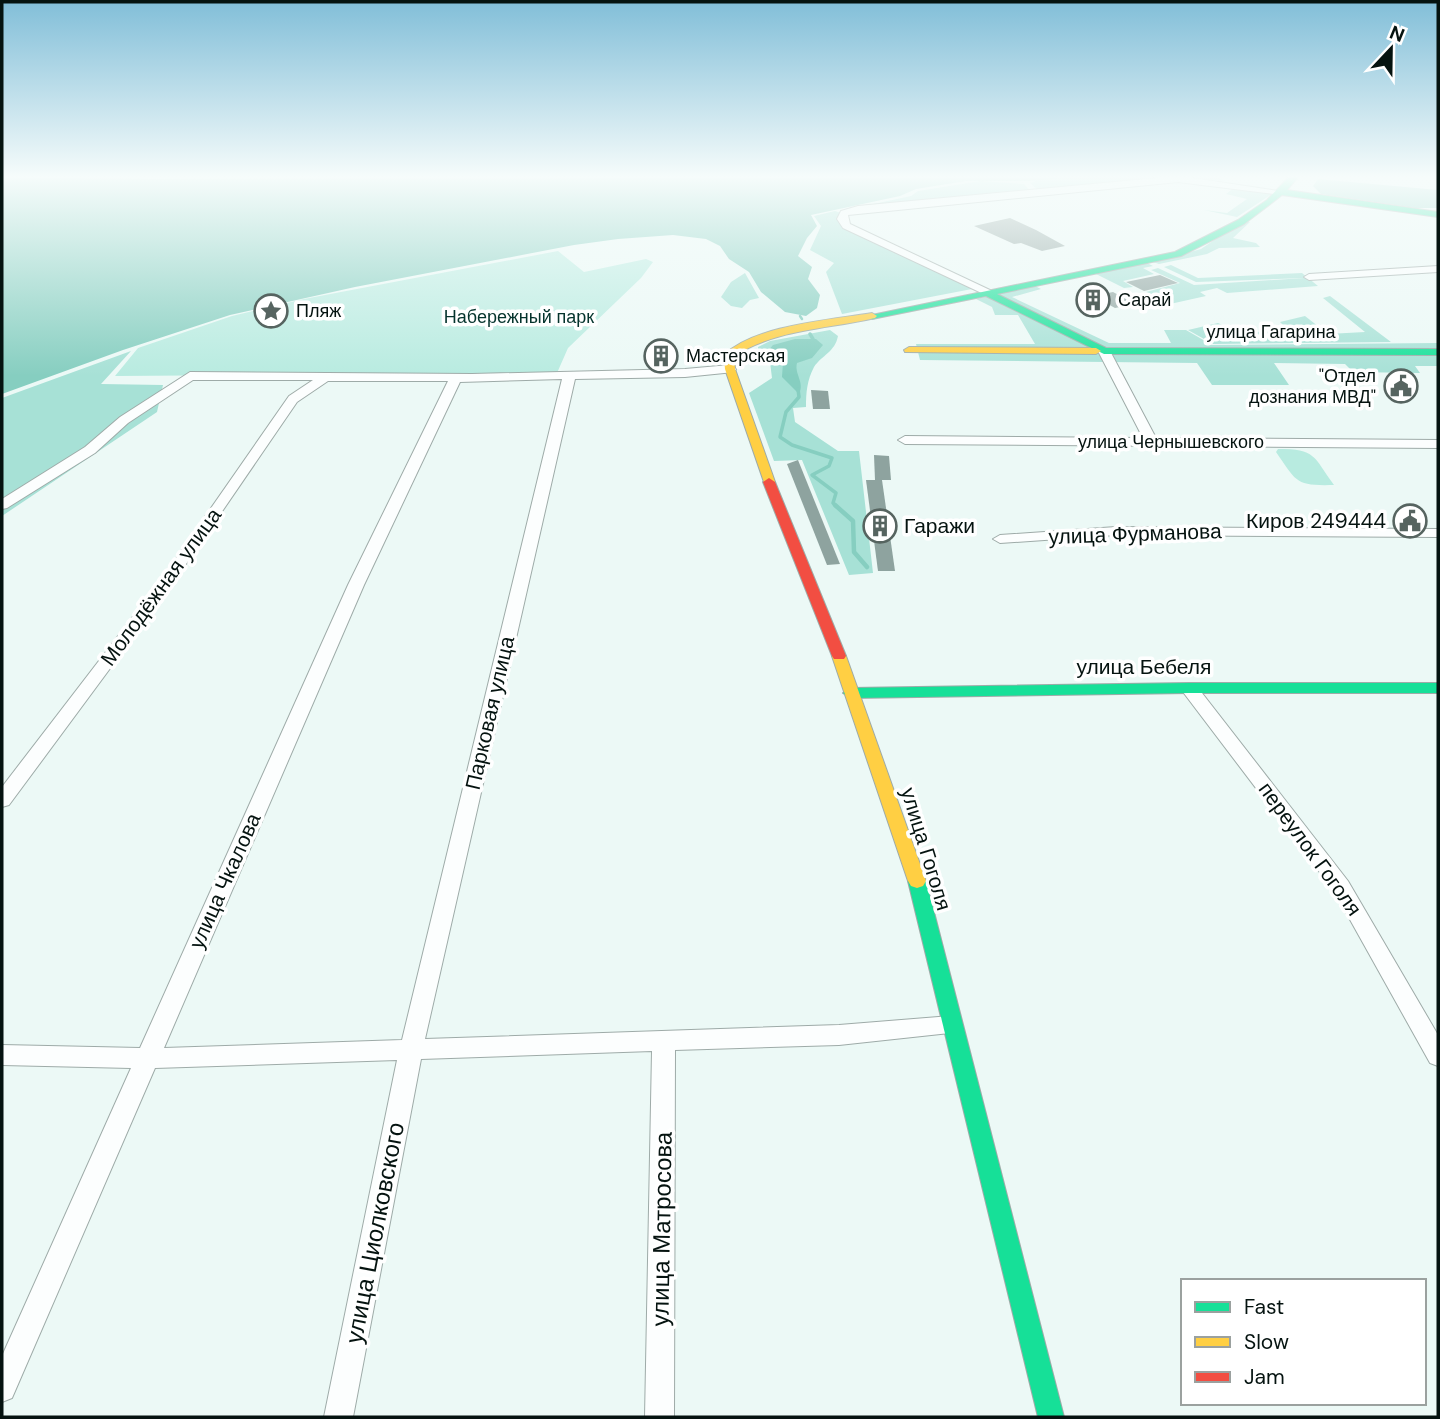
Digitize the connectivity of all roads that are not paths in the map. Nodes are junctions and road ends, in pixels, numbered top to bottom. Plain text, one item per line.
1 (879, 243) edge
2 (1205, 243) edge
3 (1438, 269) edge
4 (1309, 277) dead end
5 (988, 293) junction
6 (909, 350) dead end
7 (1104, 351) junction
8 (1438, 352) edge
9 (730, 369) junction
10 (456, 377) junction
11 (569, 377) junction
12 (323, 379) junction
13 (905, 440) dead end
14 (1152, 442) junction
15 (1438, 444) edge
16 (2, 505) edge
17 (1438, 533) edge
18 (1000, 539) dead end
19 (1189, 688) junction
20 (1438, 688) edge
21 (851, 693) junction
22 (2, 800) edge
23 (951, 1025) junction
24 (664, 1041) junction
25 (411, 1049) junction
26 (2, 1055) edge
27 (1438, 1056) edge
28 (147, 1058) junction
29 (2, 1388) edge
30 (339, 1417) edge
31 (660, 1417) edge
32 (1051, 1417) edge

1 - 5 street
2 - 5 main road
3 - 4 street
5 - 7 main road, улица Гагарина
5 - 9 main road
6 - 7 main road, улица Гагарина
7 - 8 main road, улица Гагарина
7 - 14 street
9 - 11 street
9 - 21 main road, улица Гоголя
10 - 11 street
10 - 12 street
10 - 28 street, улица Чкалова
11 - 25 street, Парковая улица
12 - 16 street
12 - 22 street, Молодёжная улица
13 - 14 street, улица Чернышевского
14 - 15 street, улица Чернышевского
17 - 18 street, улица Фурманова
19 - 20 main road, улица Бебеля
19 - 21 main road, улица Бебеля
19 - 27 street, переулок Гоголя
21 - 23 main road, улица Гоголя
23 - 24 street
23 - 32 main road, улица Гоголя
24 - 25 street
24 - 31 street, улица Матросова
25 - 28 street
25 - 30 street, улица Циолковского
26 - 28 street
28 - 29 street, улица Чкалова

